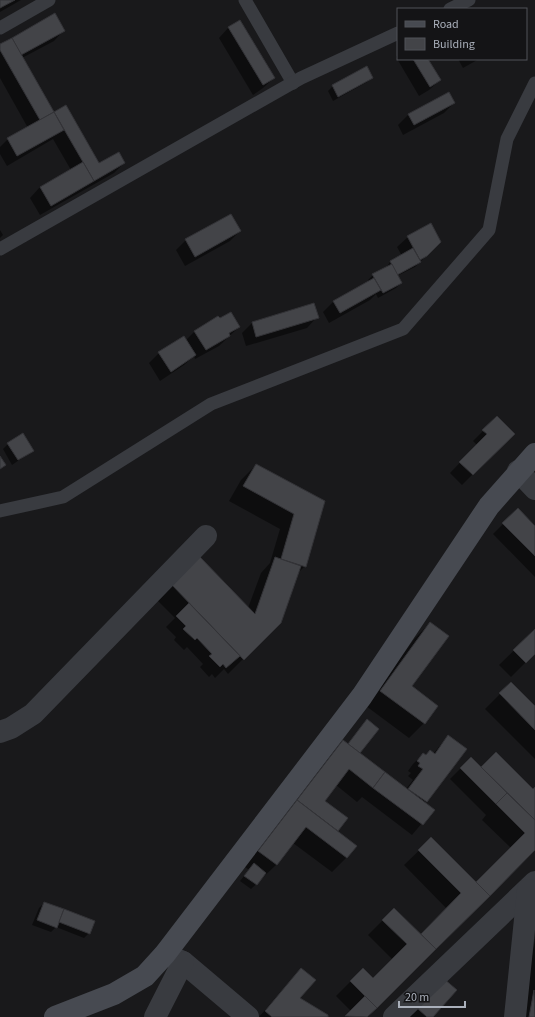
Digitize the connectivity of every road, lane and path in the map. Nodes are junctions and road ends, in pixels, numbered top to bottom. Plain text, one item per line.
1 (49, 0) edge
2 (245, 0) edge
3 (469, 0) edge
4 (452, 8) edge
5 (0, 28) edge
6 (397, 33) edge
7 (293, 83) junction
8 (535, 83) edge
9 (0, 249) edge
10 (535, 454) edge
11 (518, 471) junction
12 (535, 489) edge
13 (0, 511) edge
14 (206, 536) dead end
15 (0, 732) edge
16 (532, 886) edge
17 (174, 958) junction
18 (56, 1017) edge
19 (155, 1017) edge
20 (248, 1017) edge
21 (394, 1017) edge
22 (516, 1017) edge

1 - 5 lane
2 - 7 lane
3 - 4 lane
6 - 7 lane
7 - 9 lane
8 - 13 lane
10 - 11 street
11 - 12 street
11 - 17 street
14 - 15 street
16 - 21 street
16 - 22 street
17 - 18 street
17 - 19 street
17 - 20 street

